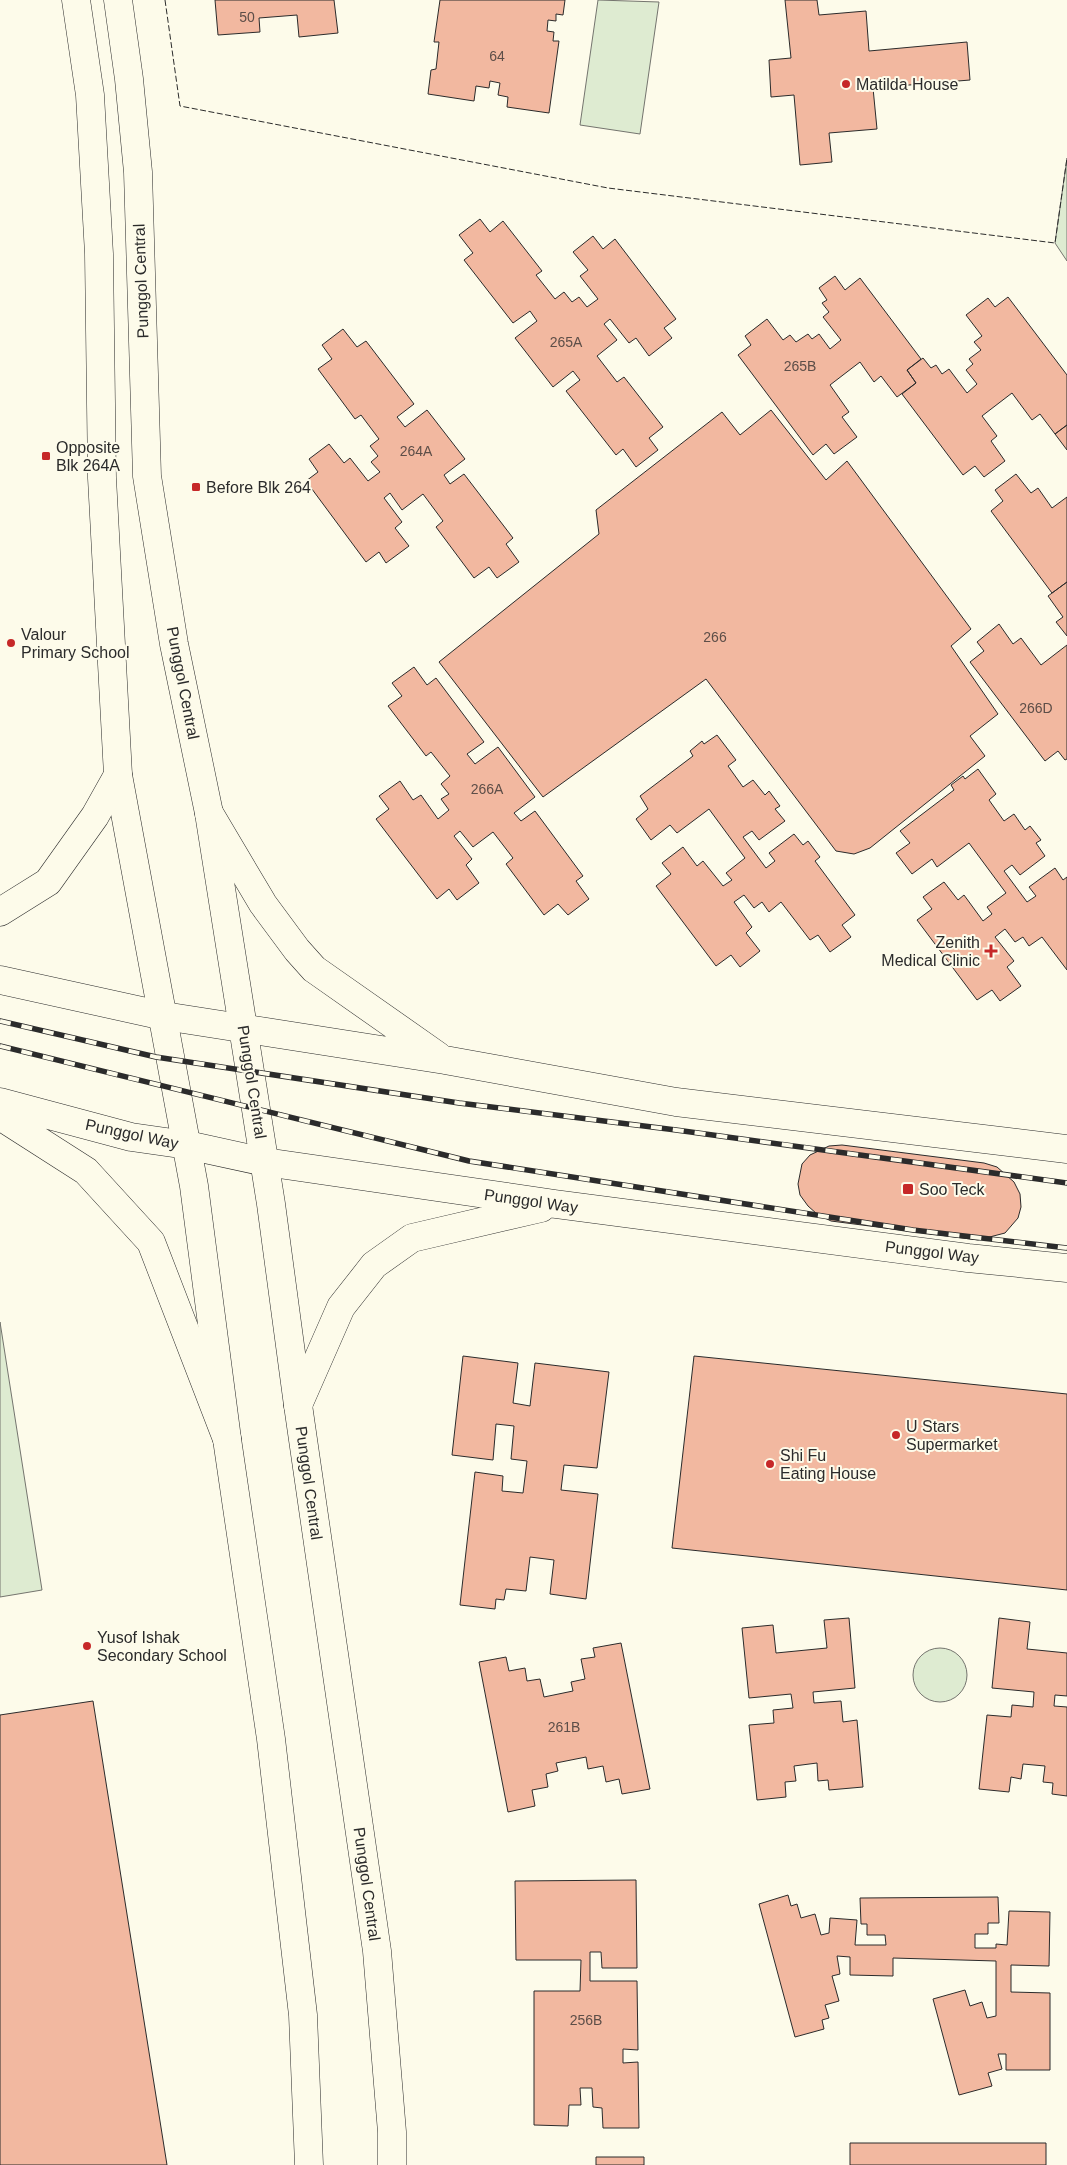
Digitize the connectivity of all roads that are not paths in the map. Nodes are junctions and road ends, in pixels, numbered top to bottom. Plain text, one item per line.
1 (76, 0) edge
2 (118, 0) edge
3 (118, 775) junction
4 (209, 813) junction
5 (0, 912) edge
6 (0, 980) edge
7 (164, 1016) junction
8 (243, 1030) junction
9 (445, 1060) junction
10 (0, 1102) edge
11 (0, 1116) edge
12 (187, 1145) junction
13 (1067, 1149) edge
14 (264, 1162) junction
15 (555, 1204) junction
16 (1067, 1268) edge
17 (298, 1405) junction
18 (227, 1439) junction
19 (309, 2165) edge
20 (392, 2165) edge

1 - 3 main road
2 - 4 main road, Punggol Central
3 - 5 main road
3 - 7 main road
4 - 8 main road, Punggol Central
4 - 9 main road
6 - 7 main road
7 - 8 main road
7 - 12 main road
8 - 9 main road
8 - 14 main road, Punggol Central
9 - 13 main road
10 - 12 main road, Punggol Way
11 - 18 main road
12 - 14 main road, Punggol Way
12 - 18 main road
14 - 15 main road, Punggol Way
14 - 17 main road, Punggol Central
15 - 16 main road, Punggol Way
15 - 17 main road
17 - 20 main road, Punggol Central
18 - 19 main road

